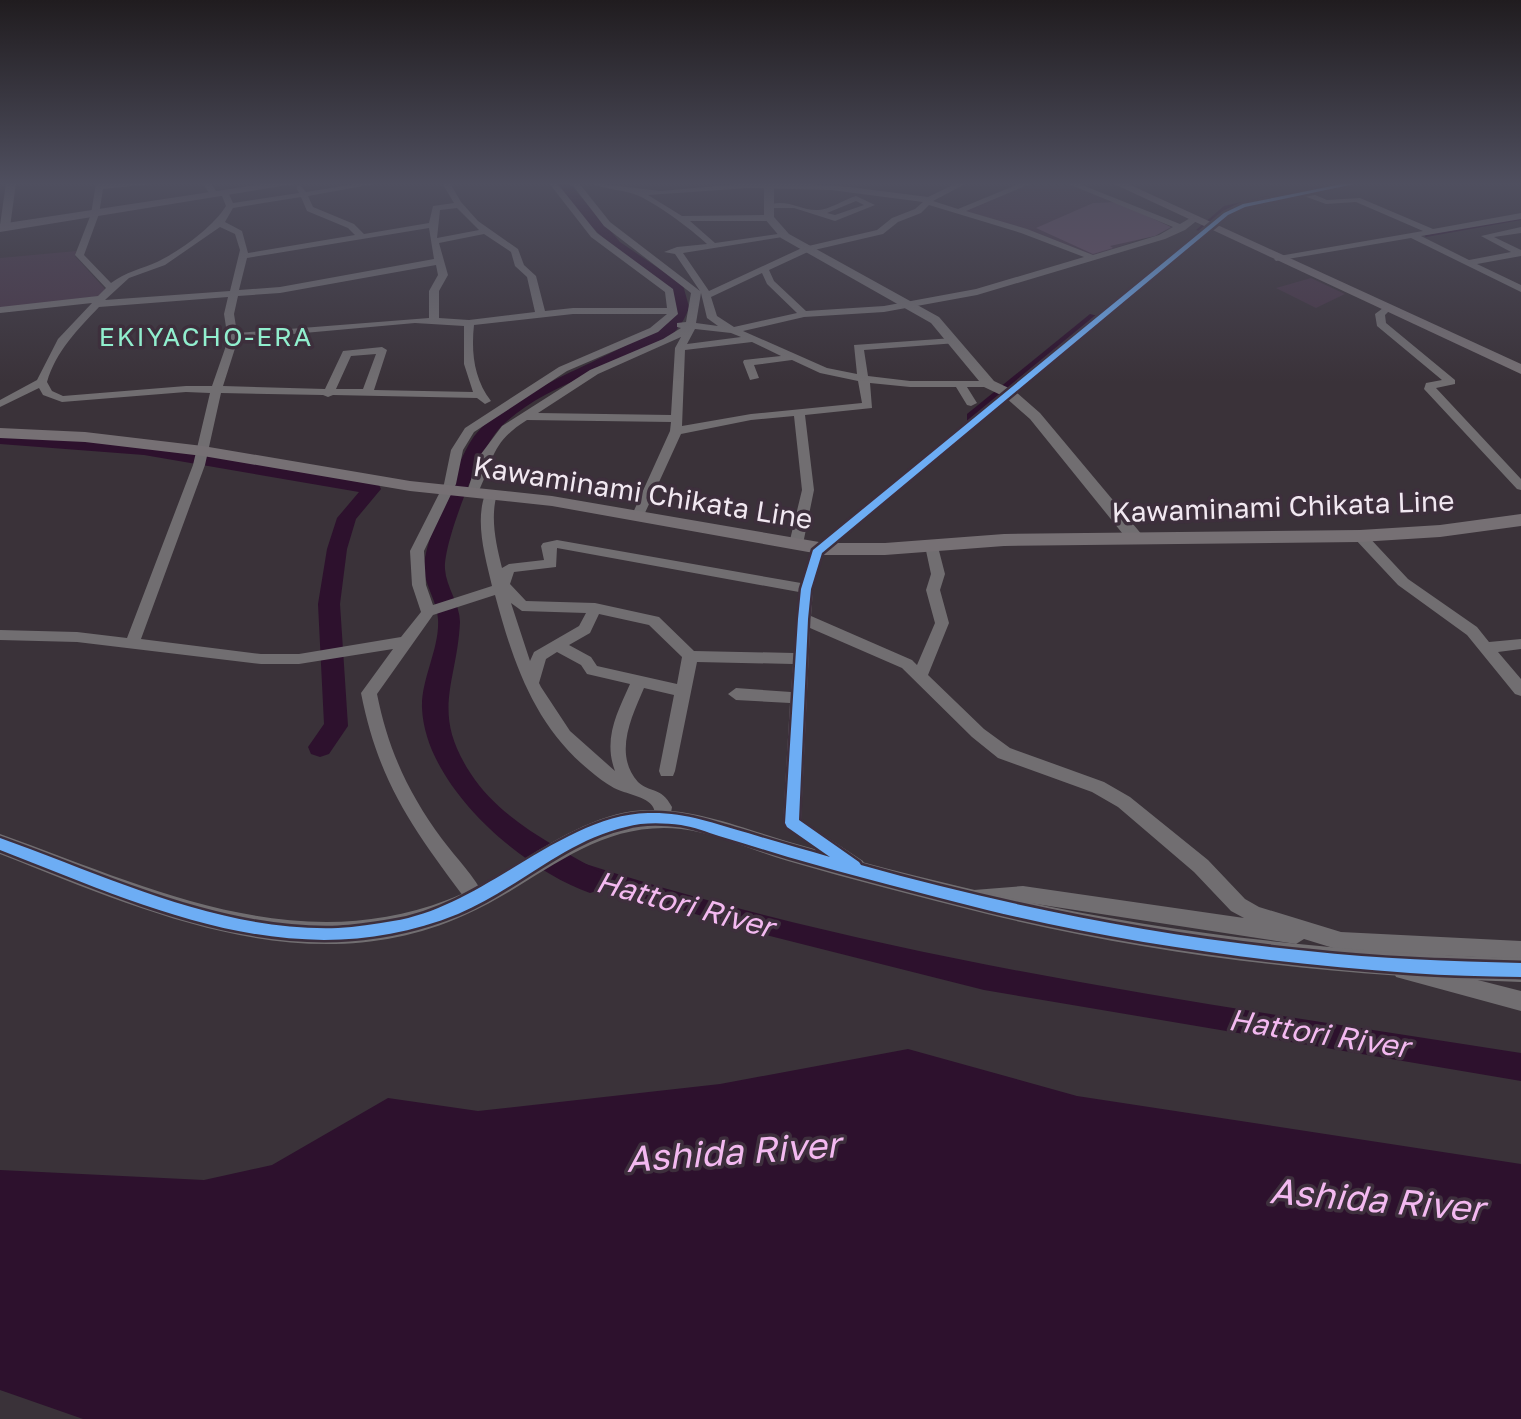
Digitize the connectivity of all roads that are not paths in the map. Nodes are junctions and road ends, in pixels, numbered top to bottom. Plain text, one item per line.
1 (81, 249) edge
2 (182, 249) edge
3 (242, 249) edge
4 (297, 249) edge
5 (437, 249) edge
6 (512, 249) edge
7 (613, 249) edge
8 (640, 249) edge
9 (681, 249) edge
10 (807, 249) joint
11 (1071, 249) edge
12 (1120, 249) edge
13 (1175, 249) edge
14 (1258, 249) edge
15 (1333, 249) edge
16 (1439, 249) edge
17 (677, 250) junction
18 (1521, 253) edge
19 (243, 256) junction
20 (1094, 258) junction
21 (1279, 259) junction
22 (441, 261) junction
23 (1467, 263) junction
24 (661, 265) junction
25 (765, 270) junction
26 (1521, 279) edge
27 (1507, 282) junction
28 (111, 288) junction
29 (1521, 289) edge
30 (234, 293) junction
31 (708, 295) junction
32 (99, 301) junction
33 (909, 305) junction
34 (1387, 308) junction
35 (0, 310) edge
36 (540, 313) junction
37 (804, 314) junction
38 (666, 317) junction
39 (434, 320) junction
40 (469, 323) junction
41 (688, 326) junction
42 (733, 330) junction
43 (232, 337) junction
44 (756, 339) junction
45 (953, 341) junction
46 (680, 348) junction
47 (790, 358) junction
48 (1521, 370) edge
49 (754, 378) dead end
50 (866, 379) junction
51 (42, 382) junction
52 (960, 384) junction
53 (989, 384) junction
54 (214, 393) junction
55 (1006, 393) junction
56 (328, 394) junction
57 (367, 394) junction
58 (479, 395) junction
59 (971, 403) dead end
60 (0, 404) edge
61 (799, 412) junction
62 (522, 416) junction
63 (480, 421) junction
64 (676, 425) junction
65 (504, 428) junction
66 (0, 433) edge
67 (203, 451) junction
68 (1521, 486) edge
69 (466, 492) junction
70 (638, 515) junction
71 (1521, 520) edge
72 (1360, 536) junction
73 (1137, 540) junction
74 (796, 544) junction
75 (932, 546) junction
76 (825, 549) junction
77 (502, 588) junction
78 (806, 589) junction
79 (595, 608) junction
80 (430, 611) junction
81 (803, 619) junction
82 (0, 635) edge
83 (133, 642) junction
84 (406, 642) junction
85 (1521, 644) edge
86 (559, 647) junction
87 (1489, 647) junction
88 (690, 656) junction
89 (800, 659) junction
90 (920, 676) junction
91 (639, 682) junction
92 (531, 685) junction
93 (1521, 690) edge
94 (683, 691) junction
95 (736, 694) dead end
96 (798, 698) junction
97 (667, 771) dead end
98 (632, 788) junction
99 (663, 819) junction
100 (0, 844) edge
101 (862, 875) junction
102 (483, 894) junction
103 (969, 900) junction
104 (1343, 942) junction
105 (1521, 950) edge
106 (1397, 966) junction
107 (1521, 970) edge
108 (1521, 1001) edge

1 - 28 street
2 - 28 street
3 - 19 street
4 - 19 street
5 - 22 street
6 - 36 street
7 - 38 street
8 - 24 street
9 - 17 street
10 - 25 street
10 - 33 street
11 - 20 street
12 - 20 street
13 - 55 street
14 - 21 main road
15 - 21 street
16 - 23 street
17 - 24 street
17 - 31 street
18 - 23 street
19 - 30 street
20 - 33 street
21 - 34 main road
22 - 30 street
22 - 39 street
23 - 27 street
24 - 41 street
25 - 31 street
25 - 37 street
26 - 27 street
27 - 29 street
28 - 32 street
30 - 32 street
30 - 43 street
31 - 42 street
32 - 35 street
32 - 51 street
33 - 37 street
33 - 45 street
34 - 48 main road
34 - 68 street
36 - 38 street
36 - 40 street
37 - 42 street
38 - 41 street
38 - 63 street
39 - 40 street
39 - 43 street
40 - 58 street
41 - 42 street
41 - 46 street
41 - 62 street
42 - 44 street
43 - 54 street
44 - 46 street
44 - 47 street
45 - 50 street
45 - 53 street
46 - 64 street
47 - 49 street
47 - 50 street
50 - 52 street
50 - 61 street
51 - 54 street
51 - 60 street
52 - 53 street
52 - 59 street
53 - 55 street
54 - 56 street
54 - 67 street
55 - 73 street
55 - 76 street
56 - 57 street
56 - 57 street
57 - 58 street
58 - 63 street
61 - 64 street
61 - 74 street
62 - 64 street
62 - 65 street
63 - 65 street
63 - 69 street
64 - 70 street
65 - 69 street
66 - 67 main road, Kawaminami Chikata Line
67 - 69 main road, Kawaminami Chikata Line
67 - 83 street
69 - 70 main road, Kawaminami Chikata Line
69 - 77 street
69 - 80 street
70 - 74 main road, Kawaminami Chikata Line
71 - 72 main road, Kawaminami Chikata Line
72 - 73 main road, Kawaminami Chikata Line
72 - 87 street
73 - 75 main road, Kawaminami Chikata Line
74 - 76 main road, Kawaminami Chikata Line
75 - 76 main road, Kawaminami Chikata Line
75 - 90 street
76 - 78 street
77 - 78 street
77 - 79 street
77 - 80 street
77 - 92 street
78 - 81 street
79 - 86 street
79 - 88 street
80 - 84 street
81 - 89 street
81 - 90 street
82 - 83 street
83 - 84 street
84 - 102 street
85 - 87 street
86 - 91 street
86 - 92 street
87 - 93 street
88 - 89 street
88 - 94 street
89 - 96 street
90 - 104 street
91 - 94 street
91 - 98 street
92 - 98 street
94 - 97 street
95 - 96 street
96 - 101 street
98 - 99 street
99 - 101 street
99 - 102 street
100 - 102 street
101 - 103 street
103 - 104 street
103 - 106 street
104 - 105 street
106 - 107 street
106 - 108 street

